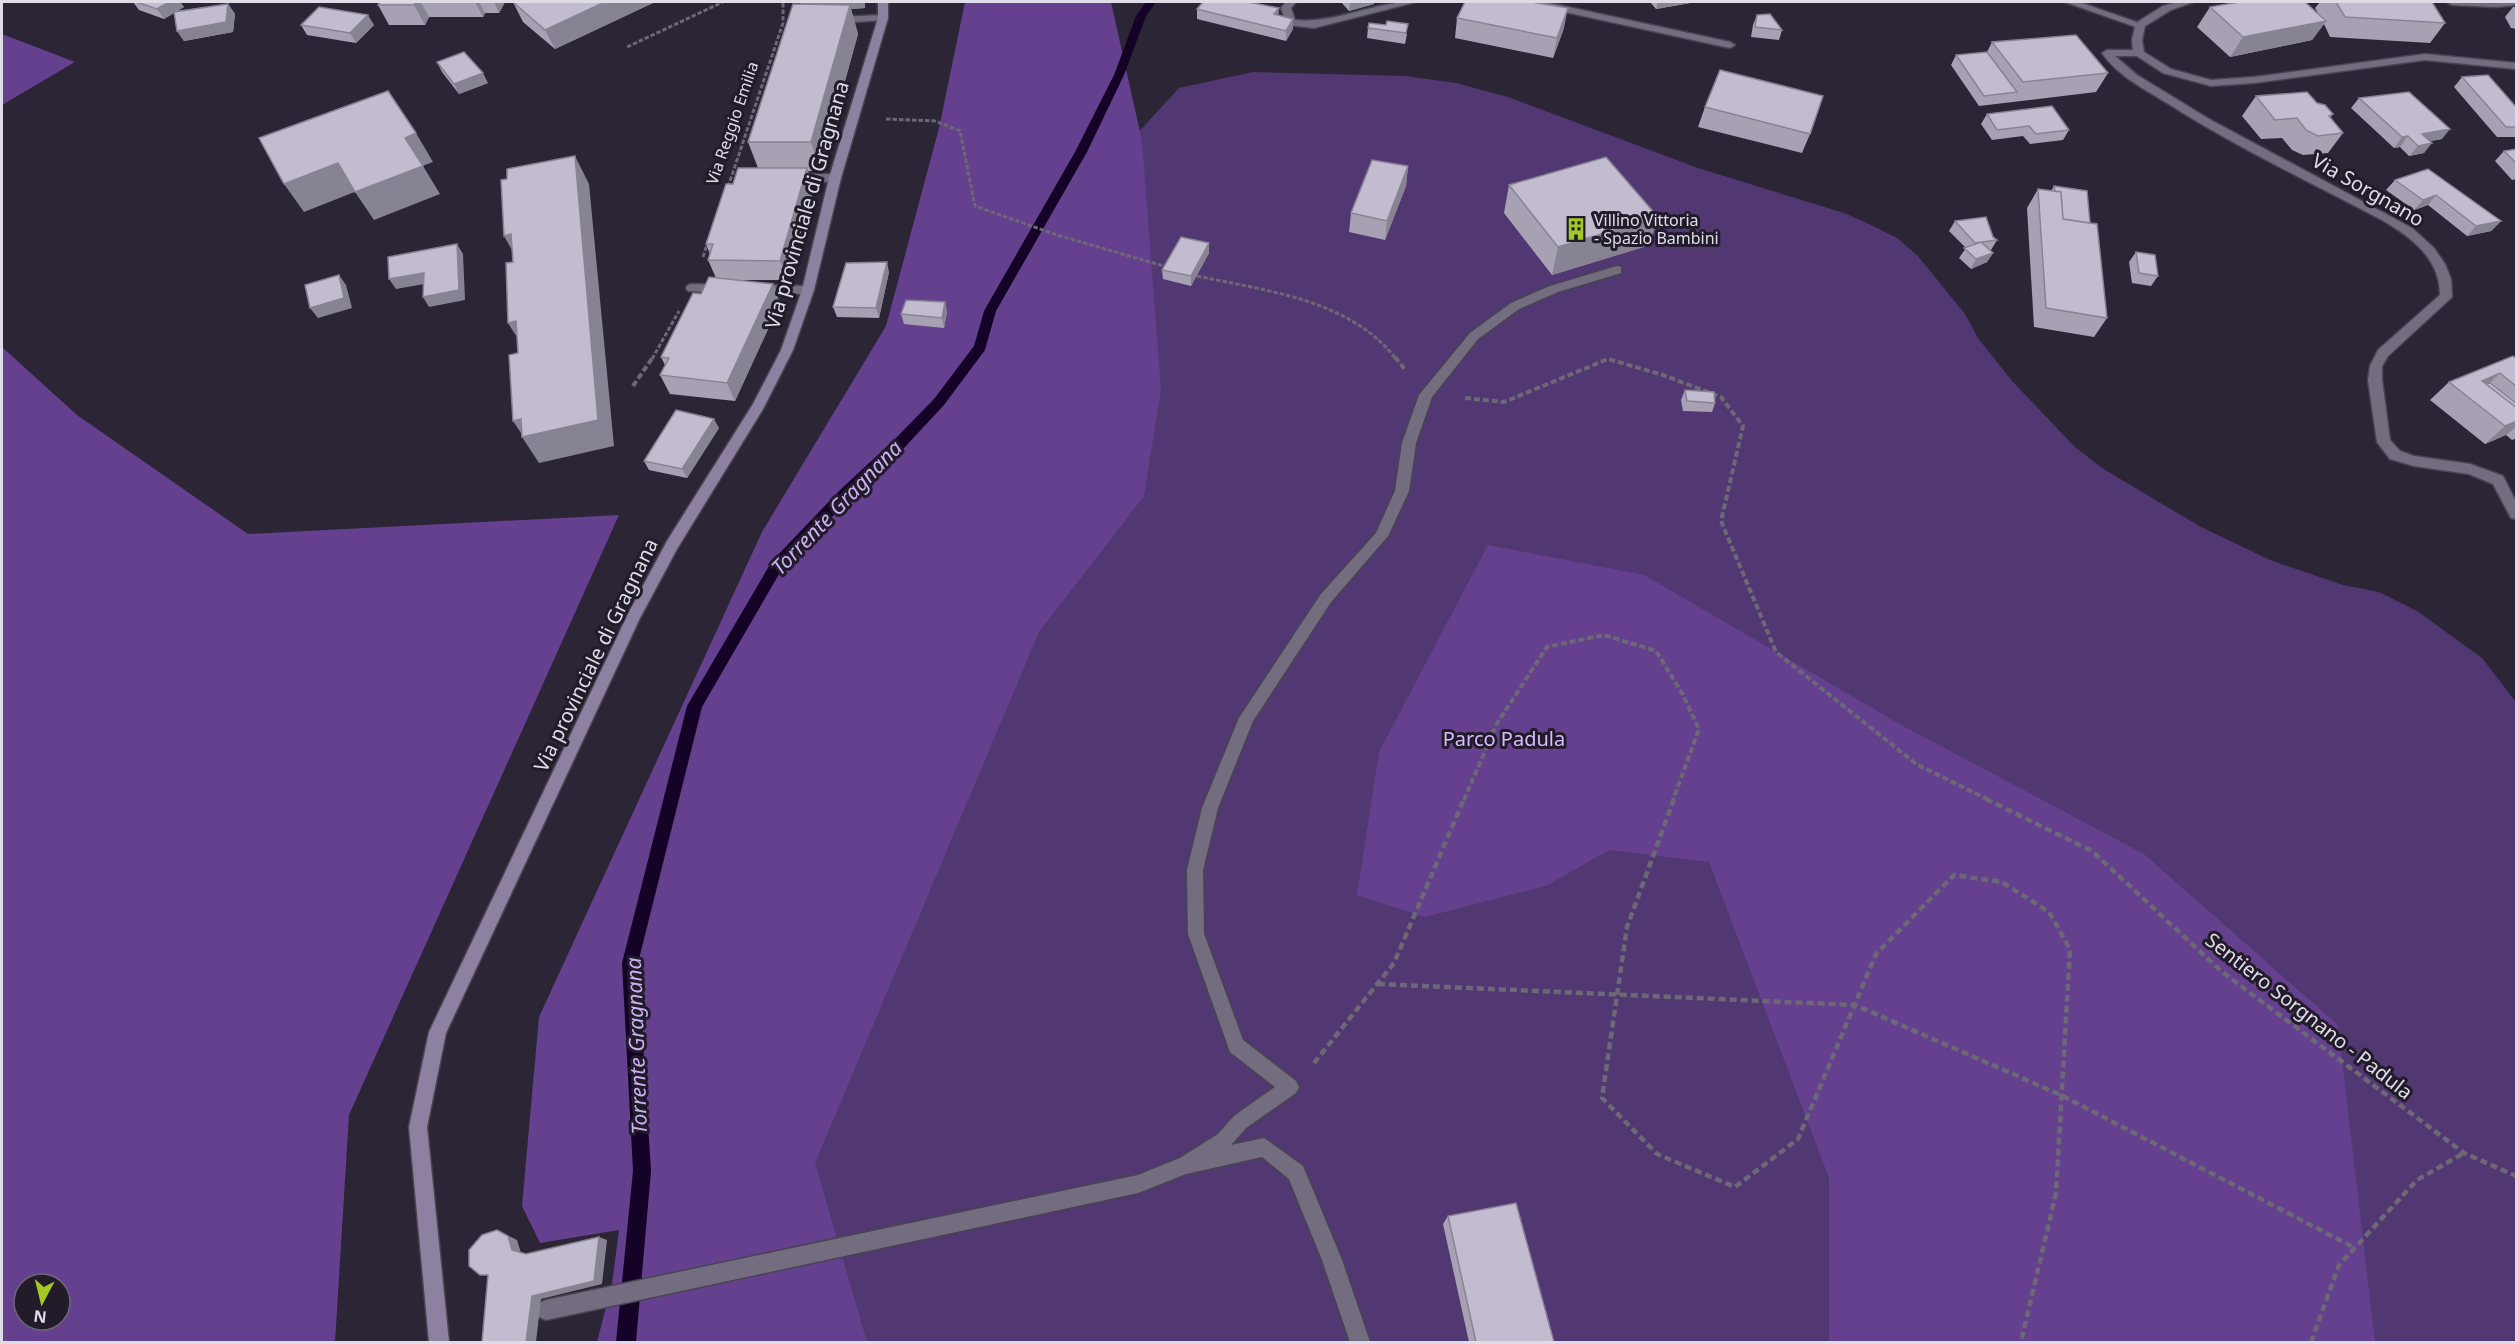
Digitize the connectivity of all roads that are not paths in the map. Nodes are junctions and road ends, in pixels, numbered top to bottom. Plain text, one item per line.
1 (883, 2) edge
2 (1291, 2) edge
3 (1411, 2) edge
4 (1533, 2) edge
5 (2070, 2) edge
6 (2188, 2) edge
7 (2452, 2) edge
8 (2517, 2) edge
9 (884, 18) junction
10 (828, 21) edge
11 (2140, 25) junction
12 (1730, 45) dead end
13 (2139, 53) junction
14 (2517, 66) edge
15 (777, 178) edge
16 (835, 178) junction
17 (1617, 270) dead end
18 (692, 288) road end
19 (808, 290) junction
20 (2517, 514) edge
21 (1186, 1165) junction
22 (546, 1310) dead end
23 (440, 1342) edge
24 (1360, 1342) edge

1 - 9 main road, Via provinciale di Gragnana
2 - 3 street
4 - 12 street
5 - 11 street
6 - 11 street
7 - 8 street
9 - 10 street
9 - 16 main road, Via provinciale di Gragnana
11 - 13 street
13 - 14 street
13 - 20 street, Via Sorgnano
15 - 16 street
16 - 19 main road, Via provinciale di Gragnana
17 - 21 street
18 - 19 street
19 - 23 main road, Via provinciale di Gragnana
21 - 22 street
21 - 24 street

